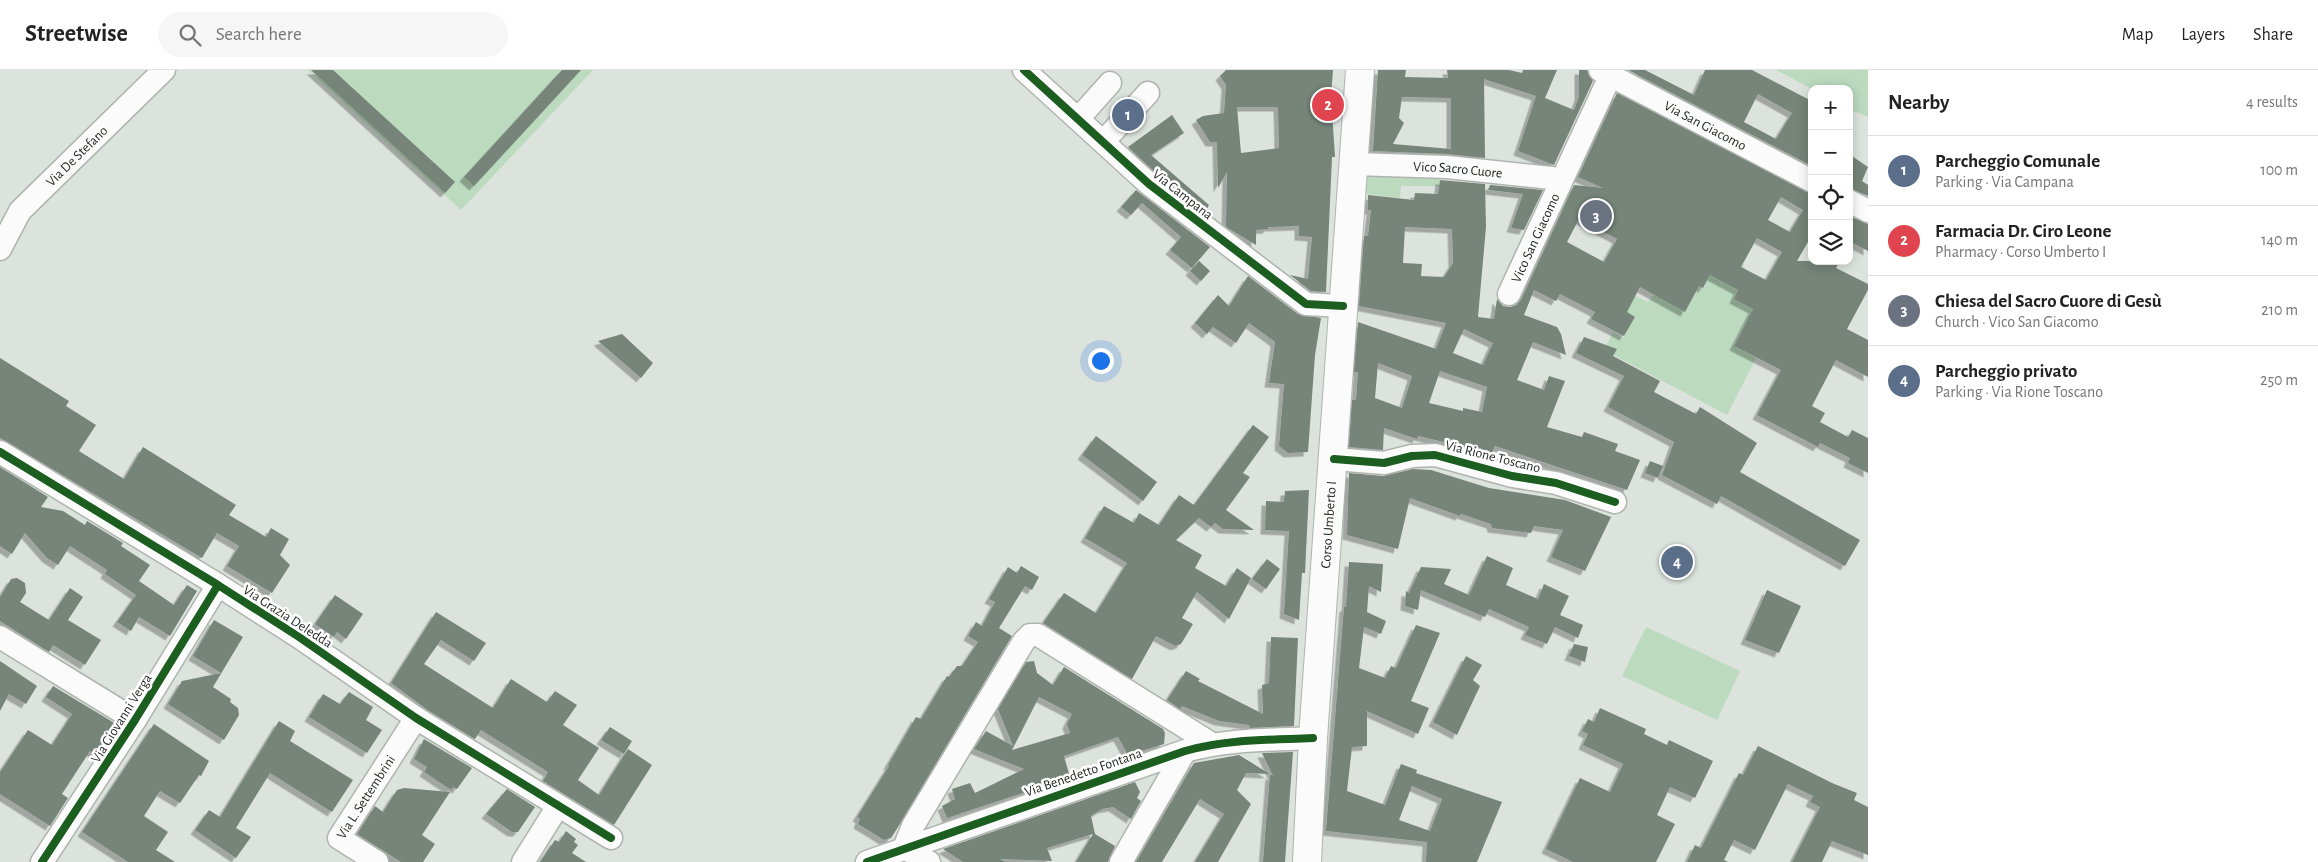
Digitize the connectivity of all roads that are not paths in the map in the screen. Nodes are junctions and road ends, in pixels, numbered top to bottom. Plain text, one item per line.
1 (164, 70) edge
2 (1024, 70) edge
3 (1360, 70) edge
4 (1608, 72) edge
5 (1110, 83) dead end
6 (1148, 93) dead end
7 (1078, 119) junction
8 (1103, 142) junction
9 (1354, 164) junction
10 (1561, 179) junction
11 (1808, 179) edge
12 (1853, 203) edge
13 (1868, 212) edge
14 (0, 249) edge
15 (1509, 294) dead end
16 (1343, 306) junction
17 (0, 452) edge
18 (1334, 459) junction
19 (1615, 502) dead end
20 (218, 585) junction
21 (0, 637) edge
22 (416, 718) junction
23 (135, 720) junction
24 (1313, 738) junction
25 (1212, 744) junction
26 (1186, 751) junction
27 (558, 806) junction
28 (610, 838) dead end
29 (904, 848) junction
30 (42, 862) edge
31 (377, 862) edge
32 (523, 862) edge
33 (867, 862) edge
34 (929, 862) edge
35 (1121, 862) edge
36 (1307, 862) edge

1 - 14 street, Via De Stefano
2 - 7 street, Via Campana
3 - 9 main road, Corso Umberto I
4 - 10 street, Vico San Giacomo
4 - 11 street, Via San Giacomo
5 - 7 street
6 - 8 street
7 - 8 street, Via Campana
8 - 16 street, Via Campana
9 - 10 street, Vico Sacro Cuore
9 - 16 main road, Corso Umberto I
10 - 15 street, Vico San Giacomo
12 - 13 street
16 - 18 main road, Corso Umberto I
17 - 20 street, Via Grazia Deledda
18 - 19 street, Via Rione Toscano
18 - 24 main road, Corso Umberto I
20 - 22 street, Via Grazia Deledda
20 - 23 street, Via Giovanni Verga
21 - 23 street
22 - 27 street, Via Grazia Deledda
22 - 31 street, Via L. Settembrini
23 - 30 street, Via Giovanni Verga
24 - 25 street, Via Benedetto Fontana
24 - 36 main road, Corso Umberto I
25 - 26 street, Via Benedetto Fontana
25 - 29 street
26 - 29 street, Via Benedetto Fontana
26 - 35 street
27 - 28 street, Via Grazia Deledda
27 - 32 street
29 - 33 street, Via Benedetto Fontana
29 - 34 street

